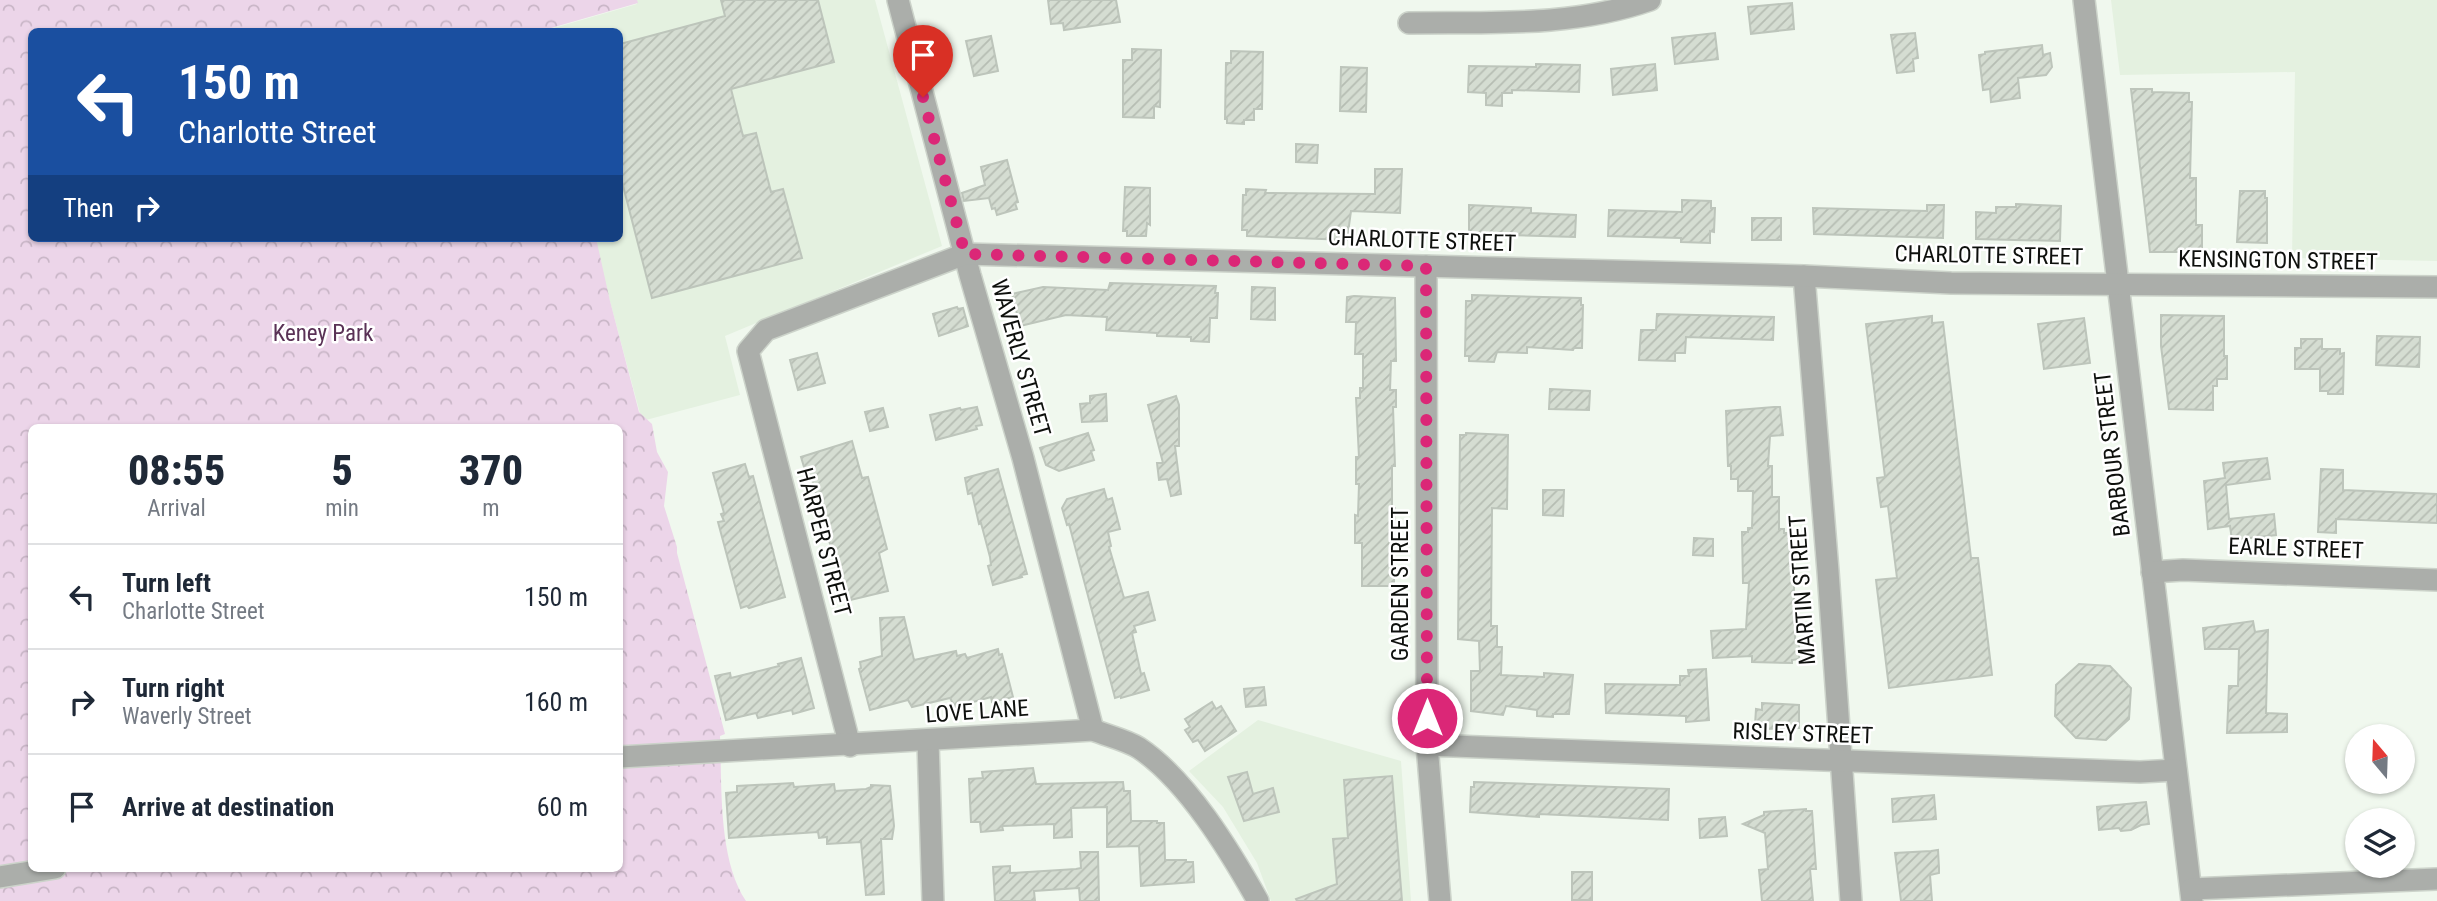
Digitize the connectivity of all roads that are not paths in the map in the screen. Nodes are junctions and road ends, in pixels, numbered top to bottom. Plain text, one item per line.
1 (898, 0) edge
2 (1650, 0) edge
3 (2084, 0) edge
4 (1409, 23) dead end
5 (965, 254) junction
6 (1426, 266) junction
7 (1804, 276) junction
8 (2118, 284) junction
9 (2437, 287) edge
10 (748, 351) joint
11 (2152, 572) junction
12 (2437, 580) edge
13 (1093, 730) junction
14 (928, 741) junction
15 (1427, 745) junction
16 (850, 746) junction
17 (623, 757) edge
18 (1841, 761) junction
19 (2176, 770) junction
20 (31, 872) edge
21 (0, 877) edge
22 (2437, 880) edge
23 (2191, 895) edge
24 (933, 901) edge
25 (1258, 901) edge
26 (1440, 901) edge
27 (1851, 901) edge

1 - 5 street, WAVERLY STREET
2 - 4 street
3 - 8 street, BARBOUR STREET
5 - 6 street, CHARLOTTE STREET
5 - 10 street, CHARLOTTE STREET
5 - 13 street, WAVERLY STREET
6 - 7 street, CHARLOTTE STREET
6 - 15 street, GARDEN STREET
7 - 8 street, CHARLOTTE STREET
7 - 18 street, MARTIN STREET
8 - 9 street, KENSINGTON STREET
8 - 11 street, BARBOUR STREET
10 - 16 street, HARPER STREET
11 - 12 street, EARLE STREET
11 - 19 street, BARBOUR STREET
13 - 14 street, LOVE LANE
13 - 25 street, LOVE LANE
14 - 16 street, LOVE LANE
14 - 24 street
15 - 18 street, RISLEY STREET
15 - 26 street, GARDEN STREET
16 - 17 street, LOVE LANE
18 - 19 street, RISLEY STREET
18 - 27 street, MARTIN STREET
19 - 23 street, BARBOUR STREET
20 - 21 street
22 - 23 street

